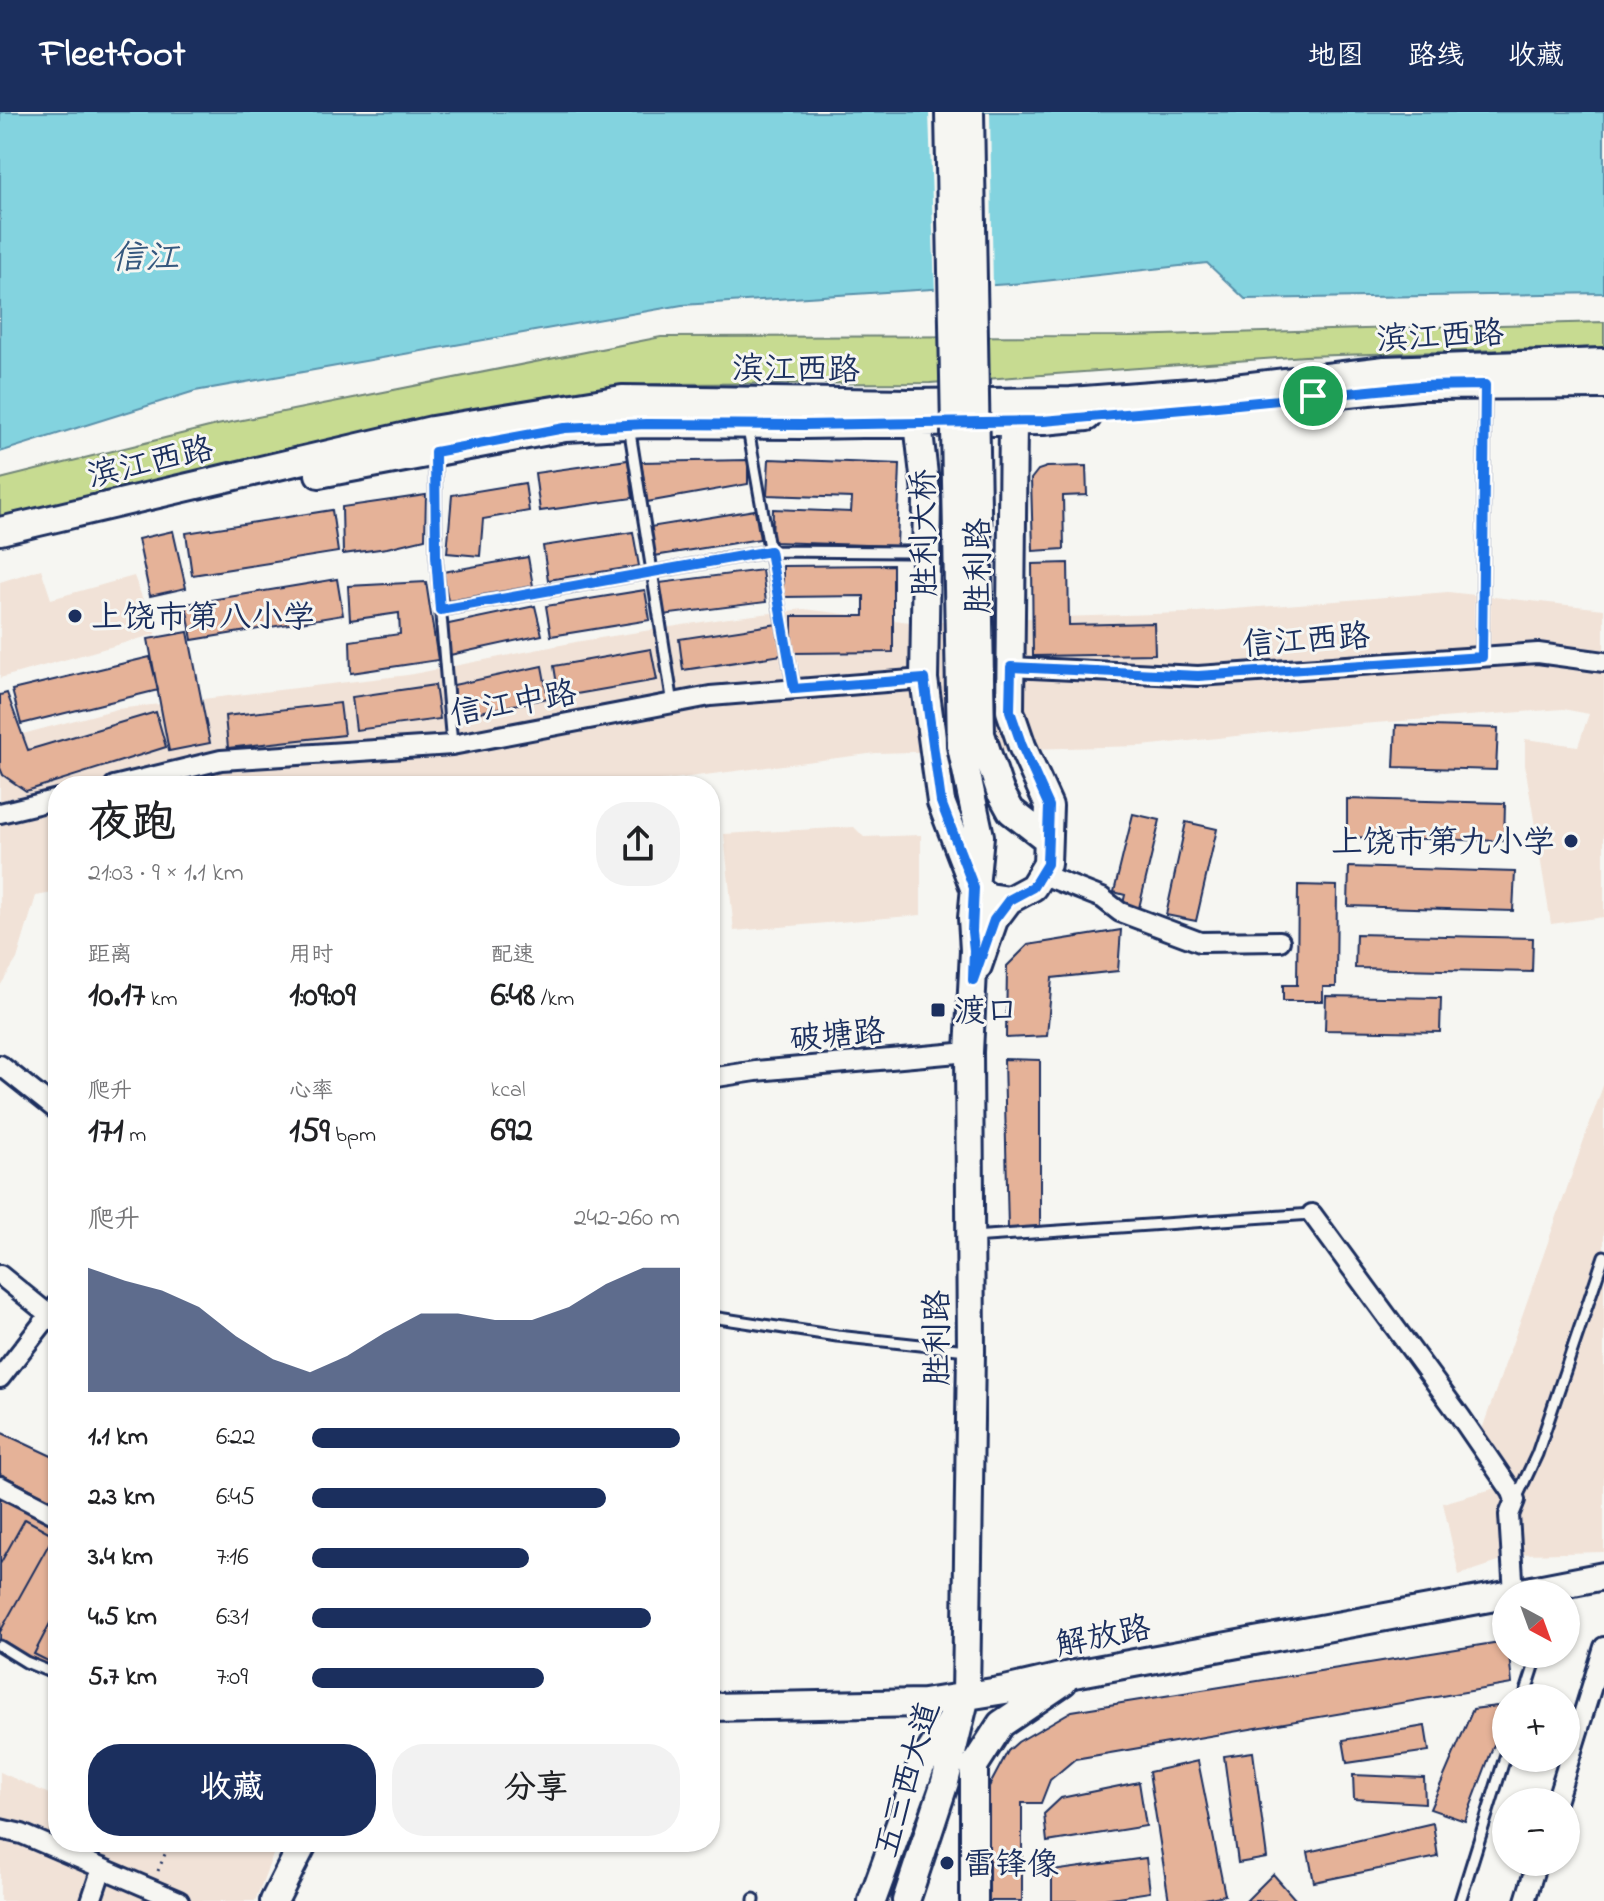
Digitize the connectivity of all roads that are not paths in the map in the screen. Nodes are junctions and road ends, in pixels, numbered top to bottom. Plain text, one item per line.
1 (949, 112) edge
2 (970, 112) edge
3 (1604, 362) edge
4 (1485, 385) junction
5 (1604, 385) edge
6 (1013, 421) junction
7 (918, 423) junction
8 (628, 425) junction
9 (748, 425) junction
10 (435, 452) junction
11 (1007, 502) junction
12 (930, 515) junction
13 (0, 531) edge
14 (0, 549) edge
15 (770, 551) junction
16 (908, 552) dead end
17 (652, 573) junction
18 (440, 610) junction
19 (1482, 657) junction
20 (1604, 662) edge
21 (1011, 667) junction
22 (924, 679) junction
23 (794, 689) junction
24 (673, 704) junction
25 (452, 745) junction
26 (155, 776) edge
27 (48, 801) edge
28 (0, 813) edge
29 (1047, 839) junction
30 (1041, 874) junction
31 (974, 888) junction
32 (1009, 900) junction
33 (1280, 941) dead end
34 (973, 980) junction
35 (969, 1052) junction
36 (0, 1065) edge
37 (720, 1076) edge
38 (48, 1103) edge
39 (1312, 1214) joint
40 (970, 1237) junction
41 (1604, 1256) edge
42 (0, 1275) edge
43 (48, 1309) edge
44 (720, 1318) edge
45 (48, 1322) edge
46 (971, 1351) junction
47 (0, 1378) edge
48 (0, 1486) edge
49 (1515, 1500) junction
50 (48, 1511) edge
51 (1604, 1576) edge
52 (1510, 1580) edge
53 (1580, 1582) edge
54 (1492, 1597) edge
55 (0, 1646) edge
56 (1604, 1647) edge
57 (48, 1671) edge
58 (1074, 1674) junction
59 (966, 1696) junction
60 (720, 1707) edge
61 (1500, 1772) edge
62 (1560, 1788) edge
63 (3, 1836) edge
64 (48, 1845) edge
65 (64, 1852) edge
66 (299, 1852) edge
67 (102, 1868) junction
68 (1533, 1876) edge
69 (91, 1901) edge
70 (179, 1901) edge
71 (274, 1901) edge
72 (872, 1901) edge
73 (906, 1901) edge
74 (974, 1901) edge
75 (1460, 1901) edge
76 (1525, 1901) edge

1 - 31 main road, 胜利大桥, bridge
2 - 29 main road, 胜利大桥, bridge
3 - 13 main road, 滨江西路
4 - 5 main road, 滨江西路
4 - 6 main road, 滨江西路
4 - 19 lane
6 - 7 main road, 滨江西路
6 - 11 main road, 胜利路
7 - 9 main road, 滨江西路
7 - 12 main road
8 - 9 main road, 滨江西路
8 - 10 main road, 滨江西路
8 - 17 lane
9 - 15 lane
10 - 14 main road, 滨江西路
10 - 18 lane
11 - 12 main road
11 - 21 main road, 胜利路
12 - 22 main road
15 - 16 lane
15 - 17 lane
15 - 23 lane
17 - 18 lane
17 - 24 lane
18 - 25 lane
19 - 20 street, 信江西路
19 - 21 street, 信江西路
21 - 29 main road, 胜利路
22 - 23 street, 信江中路
22 - 31 main road
23 - 24 street, 信江中路
24 - 25 street, 信江中路
25 - 26 street, 信江中路
27 - 28 street
29 - 30 main road
30 - 32 main road
30 - 33 street
31 - 32 main road
31 - 34 main road, 胜利大桥
32 - 34 main road
34 - 35 main road, 胜利路
35 - 37 street, 破塘路
35 - 40 main road, 胜利路
36 - 38 street
39 - 40 lane
39 - 49 street
40 - 46 main road, 胜利路
41 - 49 lane
42 - 43 street
44 - 46 lane
45 - 47 street
46 - 59 main road, 胜利路
48 - 50 street
49 - 52 street
51 - 53 main road, 解放路
54 - 58 main road, 解放路
55 - 57 lane
56 - 62 street
58 - 59 main road, 解放路
58 - 74 main road
59 - 60 main road, 解放路
59 - 72 main road, 五三西大道
59 - 73 main road, 五三西大道
61 - 75 lane
63 - 64 street
65 - 67 street
66 - 71 main road
67 - 69 street
67 - 70 street
68 - 76 street

